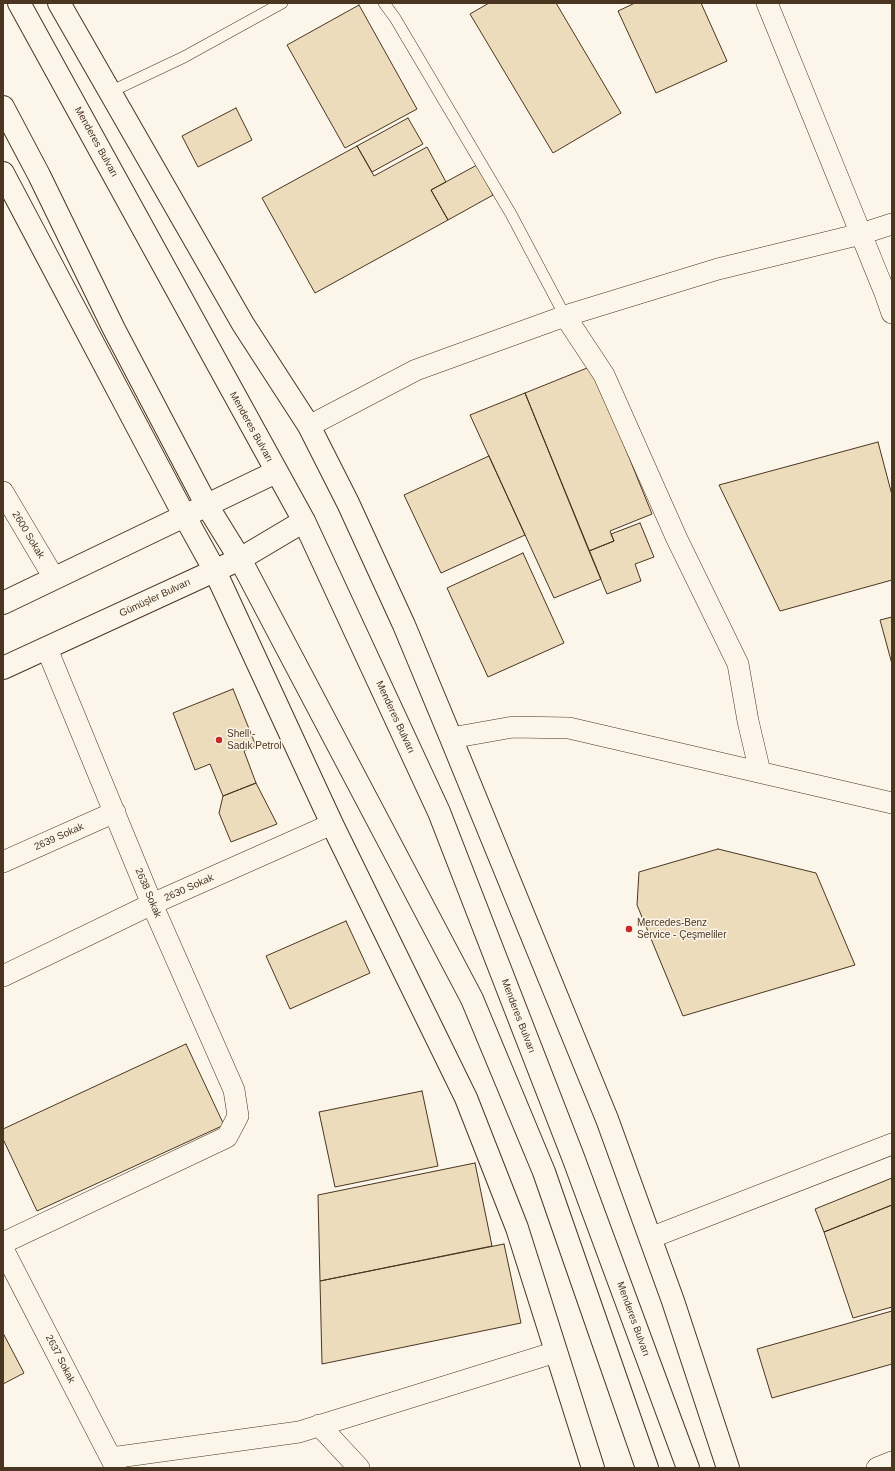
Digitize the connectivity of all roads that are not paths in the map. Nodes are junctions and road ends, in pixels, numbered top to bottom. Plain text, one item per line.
1 (19, 3) edge
2 (59, 3) edge
3 (282, 3) edge
4 (384, 3) edge
5 (767, 3) edge
6 (110, 92) junction
7 (3, 107) edge
8 (3, 173) edge
9 (892, 224) edge
10 (861, 234) junction
11 (892, 313) edge
12 (565, 316) junction
13 (309, 426) junction
14 (276, 472) junction
15 (3, 492) edge
16 (206, 504) junction
17 (184, 515) junction
18 (304, 521) junction
19 (240, 559) junction
20 (215, 571) junction
21 (54, 578) junction
22 (3, 603) edge
23 (47, 649) junction
24 (3, 668) edge
25 (451, 738) junction
26 (760, 772) junction
27 (892, 803) edge
28 (115, 812) junction
29 (332, 824) junction
30 (3, 862) edge
31 (152, 904) junction
32 (3, 976) edge
33 (892, 1144) edge
34 (650, 1238) junction
35 (3, 1243) edge
36 (3, 1249) edge
37 (556, 1352) junction
38 (319, 1425) junction
39 (892, 1462) edge
40 (114, 1463) edge
41 (359, 1468) edge
42 (593, 1468) edge
43 (647, 1468) edge
44 (688, 1468) edge
45 (728, 1468) edge
46 (876, 1468) edge

1 - 14 main road, Menderes Bulvarı
2 - 6 main road
3 - 6 lane
4 - 12 lane
5 - 10 street
6 - 13 main road
7 - 16 main road
8 - 17 main road
9 - 10 street
10 - 11 street
10 - 12 street
12 - 13 street
12 - 26 street
13 - 25 main road
14 - 16 main road
14 - 18 main road, Menderes Bulvarı
15 - 21 street, 2600 Sokak
16 - 17 main road
16 - 19 main road
17 - 20 main road
17 - 21 main road
18 - 19 main road, Gümüşler Bulvarı
18 - 44 main road, Menderes Bulvarı
19 - 20 main road, Gümüşler Bulvarı
19 - 43 main road
20 - 23 main road, Gümüşler Bulvarı
20 - 29 main road
21 - 22 main road
23 - 24 main road, Gümüşler Bulvarı
23 - 28 street, 2638 Sokak
25 - 26 street
25 - 34 main road
26 - 27 street
28 - 30 street, 2639 Sokak
28 - 31 street, 2638 Sokak
29 - 31 street, 2630 Sokak
29 - 37 main road
31 - 32 street, 2630 Sokak
31 - 35 street, 2638 Sokak
33 - 34 street
34 - 45 main road
36 - 40 street, 2637 Sokak
37 - 38 street
37 - 42 main road
38 - 40 street
38 - 41 street
39 - 46 street

